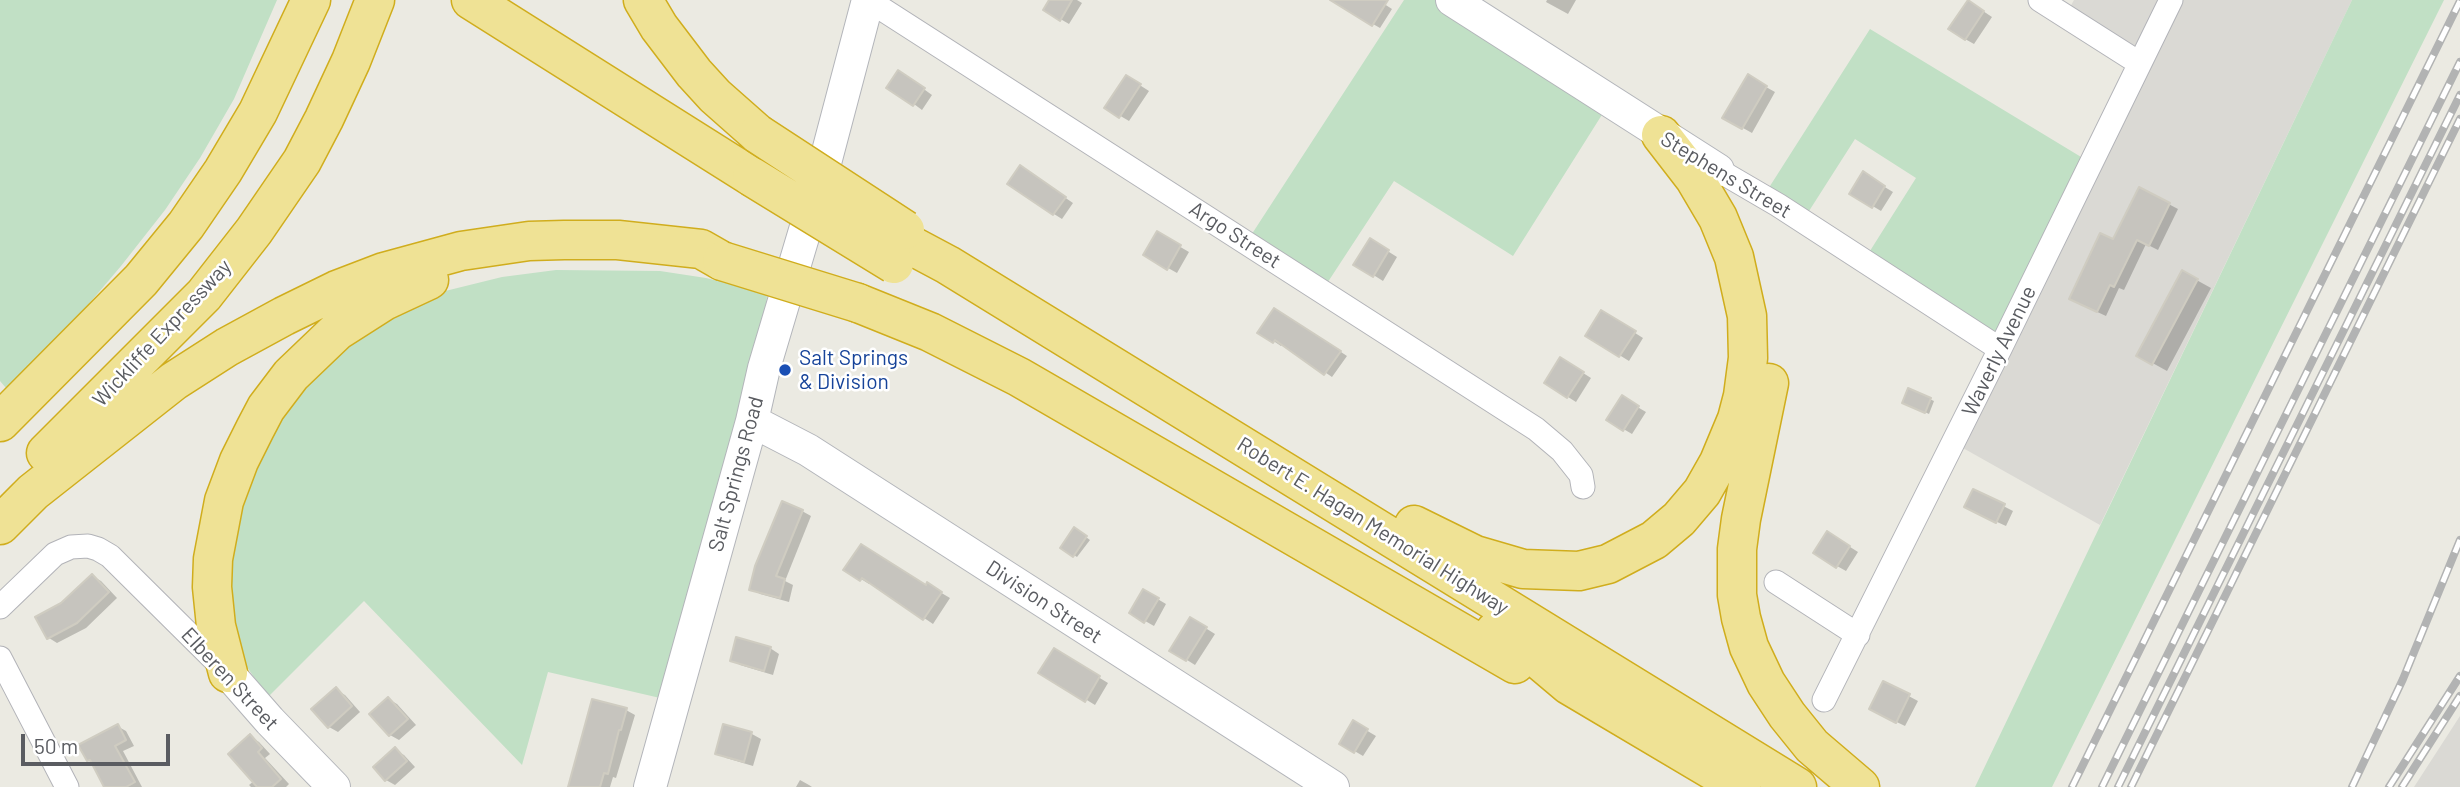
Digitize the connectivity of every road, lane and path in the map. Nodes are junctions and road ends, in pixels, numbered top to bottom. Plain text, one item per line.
1 (290, 0) edge
2 (311, 0) edge
3 (375, 0) edge
4 (471, 0) edge
5 (513, 0) edge
6 (643, 0) edge
7 (868, 0) edge
8 (1452, 0) edge
9 (2040, 0) edge
10 (2171, 0) edge
11 (2139, 63) junction
12 (1661, 135) junction
13 (755, 154) junction
14 (1718, 170) junction
15 (901, 245) junction
16 (722, 261) junction
17 (86, 337) junction
18 (2000, 349) junction
19 (752, 421) junction
20 (0, 422) edge
21 (1301, 482) junction
22 (1583, 487) dead end
23 (0, 499) edge
24 (0, 524) edge
25 (1776, 582) dead end
26 (0, 607) edge
27 (1858, 635) junction
28 (0, 658) edge
29 (228, 673) junction
30 (1569, 685) junction
31 (1824, 700) dead end
32 (657, 783) edge
33 (67, 787) edge
34 (334, 787) edge
35 (1334, 787) edge
36 (1741, 787) edge
37 (1797, 787) edge
38 (1860, 787) edge

1 - 17 highway
2 - 17 highway
3 - 23 highway, Wickliffe Expressway
4 - 13 highway
5 - 13 highway
6 - 13 highway
7 - 19 street, Salt Springs Road
7 - 22 street, Argo Street
8 - 12 street, Stephens Street
9 - 11 street
10 - 11 street, Waverly Avenue
11 - 18 street, Waverly Avenue
12 - 14 street, Stephens Street
12 - 21 highway
13 - 15 highway, bridge
14 - 18 street, Stephens Street
14 - 38 highway
15 - 21 highway, Robert E. Hagan Memorial Highway
15 - 30 highway
16 - 24 highway
16 - 29 highway
16 - 30 highway, bridge
17 - 20 highway
18 - 27 street, Waverly Avenue
19 - 32 street, Salt Springs Road
19 - 35 street, Division Street
21 - 37 highway, Robert E. Hagan Memorial Highway
25 - 27 street
26 - 29 street, Elberen Street
27 - 31 street, Waverly Avenue
28 - 33 street
29 - 34 street, Elberen Street
30 - 36 highway

